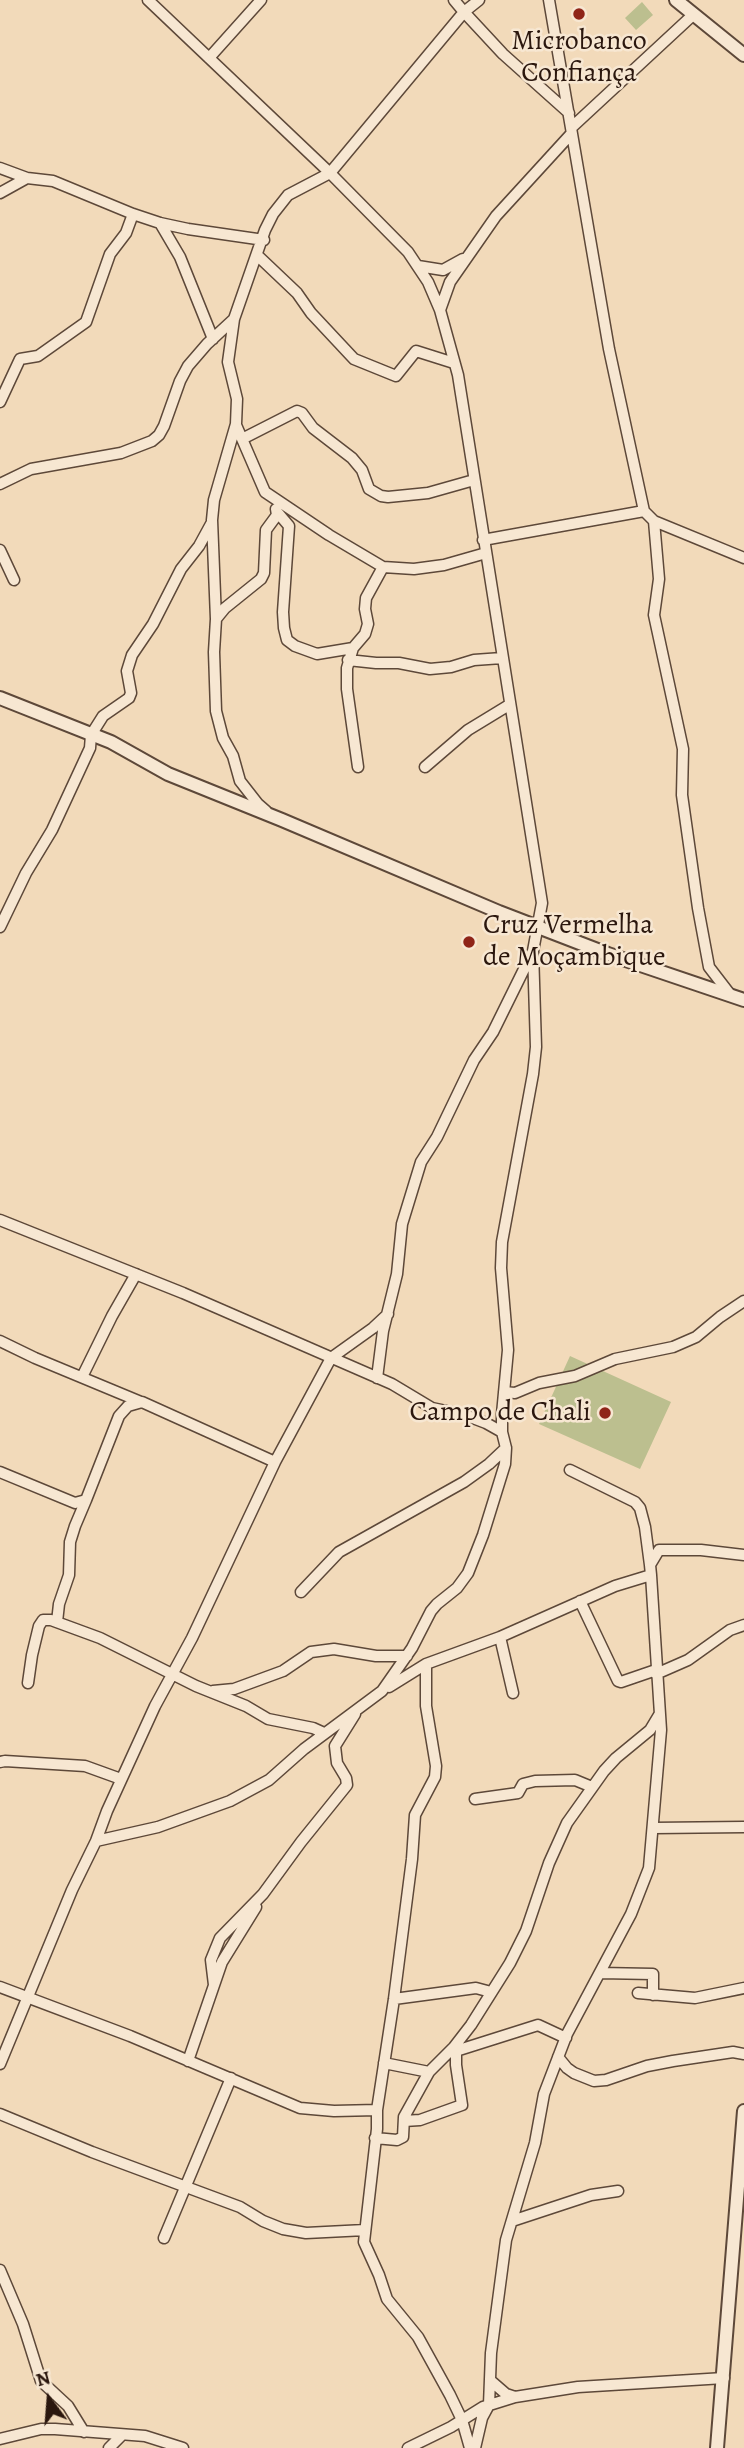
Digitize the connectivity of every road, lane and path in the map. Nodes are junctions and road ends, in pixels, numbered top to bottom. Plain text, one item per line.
1 (148, 0) edge
2 (261, 0) edge
3 (454, 0) edge
4 (479, 0) edge
5 (549, 0) edge
6 (676, 0) edge
7 (464, 12) junction
8 (694, 14) junction
9 (744, 55) edge
10 (209, 58) junction
11 (569, 113) junction
12 (571, 131) junction
13 (0, 169) edge
14 (330, 173) junction
15 (27, 178) junction
16 (0, 193) edge
17 (134, 214) junction
18 (160, 223) junction
19 (264, 240) junction
20 (258, 256) junction
21 (466, 258) junction
22 (418, 266) junction
23 (439, 310) junction
24 (234, 319) junction
25 (213, 339) junction
26 (454, 363) junction
27 (0, 402) edge
28 (236, 424) junction
29 (242, 439) junction
30 (474, 480) junction
31 (0, 484) edge
32 (271, 497) junction
33 (644, 511) junction
34 (278, 513) junction
35 (212, 520) junction
36 (653, 521) junction
37 (483, 540) junction
38 (0, 550) edge
39 (486, 553) junction
40 (744, 558) edge
41 (383, 566) junction
42 (14, 580) dead end
43 (216, 619) junction
44 (353, 649) junction
45 (502, 658) junction
46 (348, 660) junction
47 (0, 698) edge
48 (509, 705) junction
49 (91, 735) junction
50 (358, 767) dead end
51 (425, 767) dead end
52 (274, 817) junction
53 (0, 927) edge
54 (537, 927) junction
55 (533, 951) junction
56 (730, 995) junction
57 (744, 1000) edge
58 (0, 1220) edge
59 (136, 1274) junction
60 (744, 1301) edge
61 (388, 1313) junction
62 (0, 1341) edge
63 (331, 1358) junction
64 (82, 1377) junction
65 (377, 1378) junction
66 (504, 1392) junction
67 (142, 1402) junction
68 (502, 1432) junction
69 (506, 1448) junction
70 (275, 1462) junction
71 (570, 1470) dead end
72 (0, 1472) edge
73 (86, 1500) junction
74 (744, 1555) edge
75 (650, 1570) junction
76 (301, 1592) dead end
77 (580, 1601) junction
78 (57, 1622) junction
79 (744, 1625) edge
80 (500, 1637) junction
81 (407, 1656) junction
82 (426, 1664) junction
83 (656, 1672) junction
84 (172, 1673) junction
85 (28, 1683) dead end
86 (209, 1691) junction
87 (382, 1691) junction
88 (513, 1693) dead end
89 (357, 1711) junction
90 (659, 1714) junction
91 (324, 1733) junction
92 (0, 1762) edge
93 (121, 1779) junction
94 (592, 1787) junction
95 (475, 1799) dead end
96 (744, 1827) edge
97 (654, 1828) junction
98 (96, 1841) junction
99 (600, 1973) junction
100 (0, 1987) edge
101 (744, 1988) edge
102 (491, 1992) junction
103 (638, 1993) dead end
104 (653, 1995) junction
105 (28, 1998) junction
106 (394, 1999) junction
107 (566, 2038) junction
108 (455, 2048) junction
109 (744, 2054) edge
110 (558, 2057) junction
111 (188, 2061) junction
112 (0, 2063) edge
113 (384, 2063) junction
114 (429, 2072) junction
115 (231, 2078) junction
116 (377, 2110) junction
117 (744, 2111) edge
118 (0, 2114) edge
119 (404, 2121) junction
120 (375, 2138) junction
121 (741, 2186) edge
122 (185, 2188) junction
123 (618, 2191) dead end
124 (512, 2221) junction
125 (365, 2230) junction
126 (163, 2238) dead end
127 (0, 2270) edge
128 (724, 2378) junction
129 (491, 2381) junction
130 (450, 2395) junction
131 (514, 2397) junction
132 (486, 2406) junction
133 (462, 2420) junction
134 (84, 2432) junction
135 (121, 2436) junction
136 (0, 2439) edge
137 (109, 2448) edge
138 (183, 2448) edge
139 (408, 2448) edge
140 (472, 2448) edge
141 (717, 2448) edge

1 - 10 street
2 - 10 street
3 - 7 street
4 - 7 street
5 - 11 street
6 - 8 street
7 - 11 street
7 - 14 street
8 - 9 street
8 - 12 street
10 - 14 street
11 - 12 street
12 - 21 street
12 - 33 street
13 - 15 street
14 - 19 street
14 - 22 street
15 - 16 street
15 - 17 street
17 - 18 street
17 - 27 street
18 - 19 street
18 - 25 street
19 - 20 street
20 - 24 street
20 - 26 street
21 - 22 street
21 - 23 street
22 - 23 street
23 - 26 street
24 - 25 street
24 - 28 street
25 - 31 street
26 - 30 street
28 - 29 street
28 - 35 street
29 - 30 street
29 - 32 street
30 - 37 street
32 - 34 street
32 - 41 street
33 - 36 street
33 - 37 street
34 - 43 street
34 - 44 street
35 - 43 street
35 - 49 street
36 - 40 street
36 - 56 street
37 - 39 street
38 - 42 street
39 - 41 street
39 - 45 street
41 - 44 street
43 - 52 street
44 - 46 street
45 - 46 street
45 - 48 street
46 - 50 street
47 - 49 street
48 - 51 street
48 - 54 street
49 - 52 street
49 - 53 street
52 - 54 street
54 - 55 street
54 - 56 street
55 - 61 street
55 - 66 street
56 - 57 street
58 - 59 street
59 - 63 street
59 - 64 street
60 - 66 street
61 - 63 street
61 - 65 street
62 - 64 street
63 - 65 street
63 - 70 street
64 - 67 street
65 - 68 street
66 - 68 street
67 - 70 street
67 - 73 street
68 - 69 street
69 - 76 street
69 - 81 street
70 - 84 street
71 - 75 street
72 - 73 street
73 - 78 street
74 - 75 street
75 - 77 street
75 - 83 street
77 - 80 street
77 - 83 street
78 - 84 street
78 - 85 street
79 - 83 street
80 - 82 street
80 - 88 street
81 - 86 street
81 - 87 street
82 - 87 street
82 - 106 street
83 - 90 street
84 - 86 street
84 - 93 street
86 - 91 street
87 - 89 street
89 - 91 street
89 - 111 street
90 - 94 street
90 - 97 street
91 - 98 street
92 - 93 street
93 - 98 street
94 - 95 street
94 - 102 street
96 - 97 street
97 - 99 street
98 - 105 street
99 - 104 street
99 - 107 street
100 - 105 street
101 - 104 street
102 - 106 street
102 - 108 street
103 - 104 street
105 - 111 street
105 - 112 street
106 - 113 street
107 - 108 street
107 - 110 street
108 - 114 street
108 - 119 street
109 - 110 street
110 - 124 street
111 - 115 street
113 - 114 street
113 - 116 street
114 - 119 street
115 - 116 street
115 - 122 street
116 - 120 street
117 - 121 street
118 - 122 street
119 - 120 street
120 - 125 street
121 - 128 street
122 - 125 street
122 - 126 street
123 - 124 street
124 - 129 street
125 - 130 street
127 - 134 street
128 - 131 street
128 - 141 street
129 - 131 street
129 - 132 street
130 - 132 street
130 - 133 street
131 - 132 street
132 - 133 street
132 - 140 street
133 - 139 street
133 - 140 street
134 - 135 street
134 - 136 street
135 - 137 street
135 - 138 street

